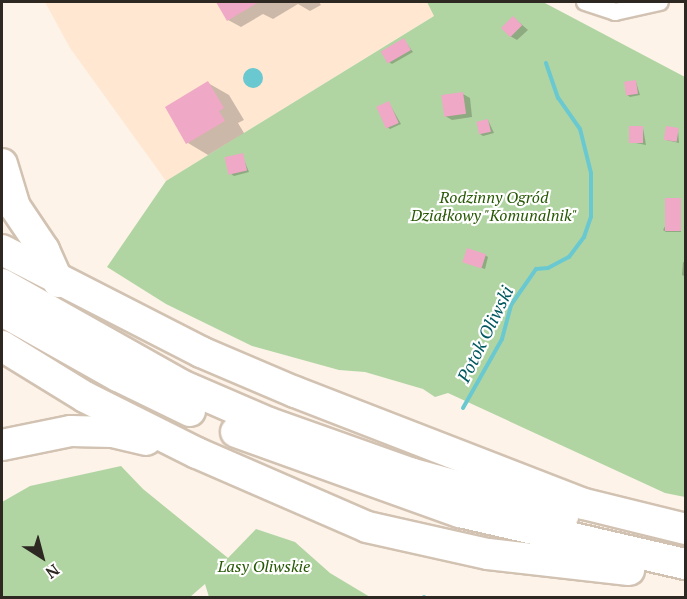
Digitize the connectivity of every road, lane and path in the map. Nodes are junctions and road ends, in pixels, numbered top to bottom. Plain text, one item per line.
1 (585, 2) edge
2 (660, 2) edge
3 (2, 164) edge
4 (2, 250) edge
5 (58, 282) junction
6 (2, 284) edge
7 (2, 311) edge
8 (2, 346) edge
9 (2, 445) edge
10 (197, 453) junction
11 (686, 529) edge
12 (686, 543) edge
13 (686, 564) edge
14 (686, 576) edge

1 - 2 street
3 - 5 highway
4 - 5 highway
5 - 11 highway
6 - 12 highway
7 - 13 highway
8 - 10 highway
9 - 10 highway
10 - 14 highway

